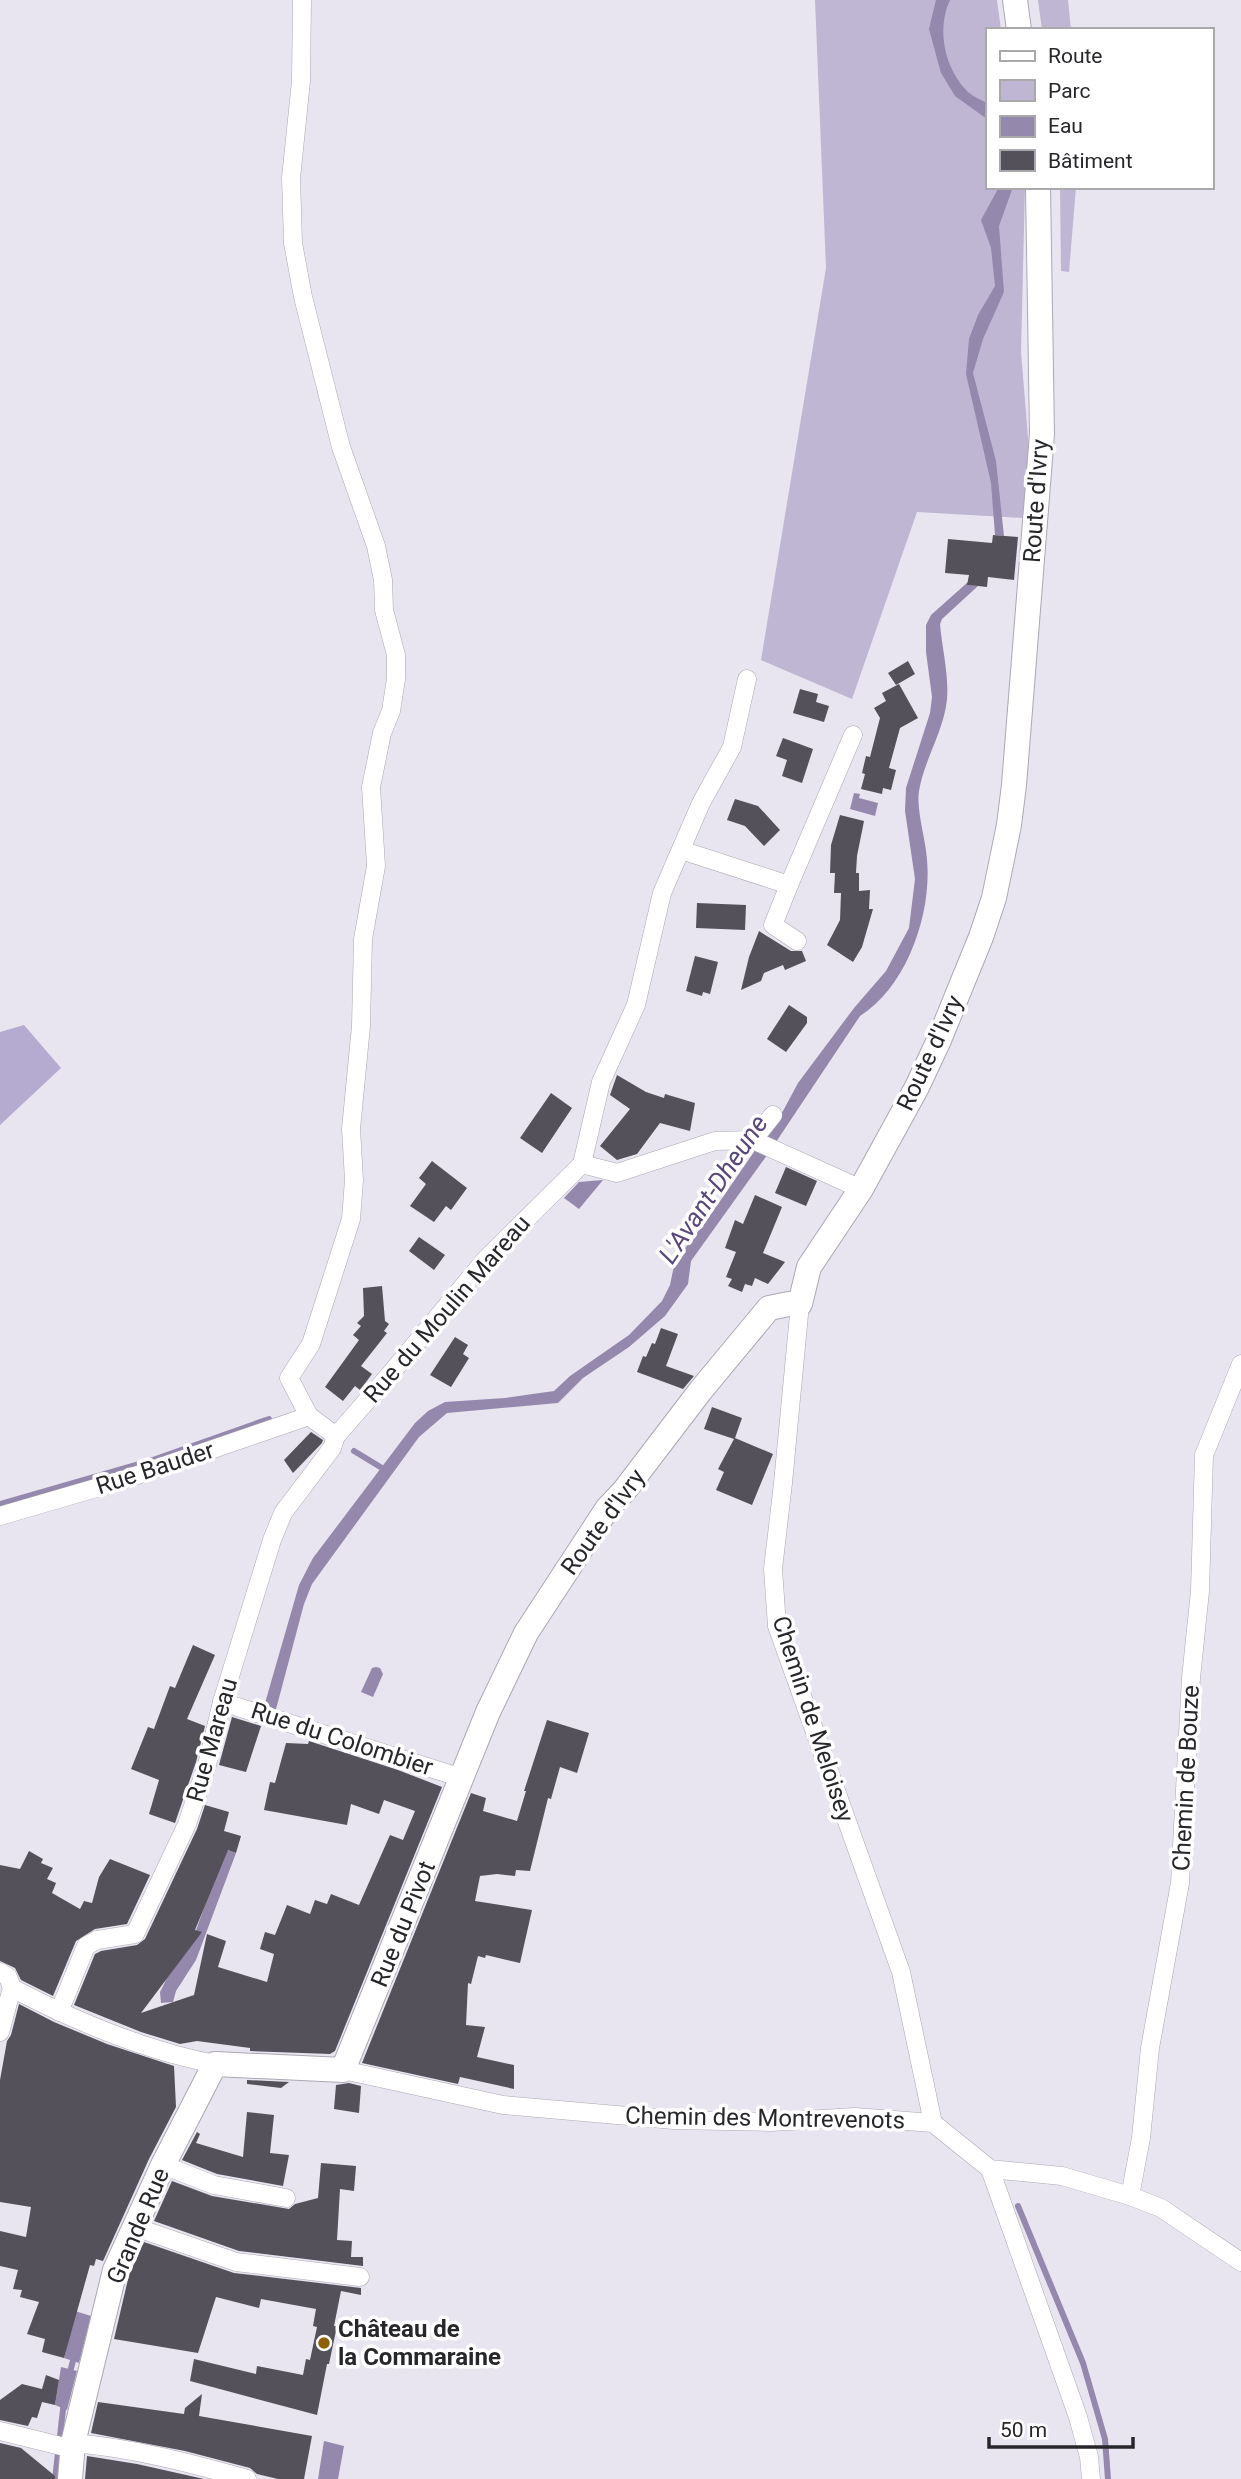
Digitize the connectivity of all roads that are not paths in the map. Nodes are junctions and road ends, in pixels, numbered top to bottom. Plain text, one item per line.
1 (302, 0) edge
2 (1015, 0) edge
3 (1019, 28) edge
4 (1038, 189) edge
5 (747, 679) dead end
6 (853, 735) dead end
7 (681, 850) junction
8 (789, 884) junction
9 (797, 941) dead end
10 (774, 1115) dead end
11 (762, 1143) junction
12 (582, 1164) junction
13 (861, 1188) junction
14 (800, 1304) junction
15 (1241, 1364) edge
16 (309, 1416) junction
17 (336, 1436) junction
18 (0, 1516) edge
19 (222, 1702) junction
20 (462, 1777) junction
21 (0, 1972) edge
22 (12, 1988) junction
23 (58, 2012) junction
24 (0, 2032) edge
25 (215, 2064) junction
26 (343, 2070) junction
27 (933, 2123) junction
28 (163, 2165) junction
29 (990, 2169) junction
30 (1130, 2196) junction
31 (286, 2198) dead end
32 (135, 2227) junction
33 (1241, 2262) edge
34 (360, 2277) dead end
35 (0, 2431) edge
36 (68, 2447) junction
37 (70, 2479) edge
38 (247, 2479) edge
39 (1091, 2479) edge

1 - 16 street
2 - 3 main road
4 - 13 main road, Route d'Ivry
5 - 7 street
6 - 8 street
7 - 8 street
7 - 12 street
8 - 9 street
10 - 11 street
11 - 12 street
11 - 13 street
12 - 17 street, Rue du Moulin Mareau
13 - 14 main road, Route d'Ivry
14 - 20 main road, Route d'Ivry
14 - 27 street, Chemin de Meloisey
15 - 30 street, Chemin de Bouze
16 - 17 street
16 - 18 street, Rue Bauder
17 - 19 street, Rue Mareau
19 - 20 street, Rue du Colombier
19 - 23 street, Rue Mareau
20 - 26 main road, Rue du Pivot
21 - 22 street
22 - 23 street
22 - 24 street
23 - 25 street
25 - 26 main road
25 - 28 main road, Grande Rue
26 - 27 street, Chemin des Montrevenots
27 - 29 street, Chemin des Montrevenots
28 - 31 street
28 - 32 main road, Grande Rue
29 - 30 street
29 - 39 street
30 - 33 street
32 - 34 street
32 - 36 main road, Grande Rue
35 - 36 street
36 - 37 main road, Grande Rue
36 - 38 street

